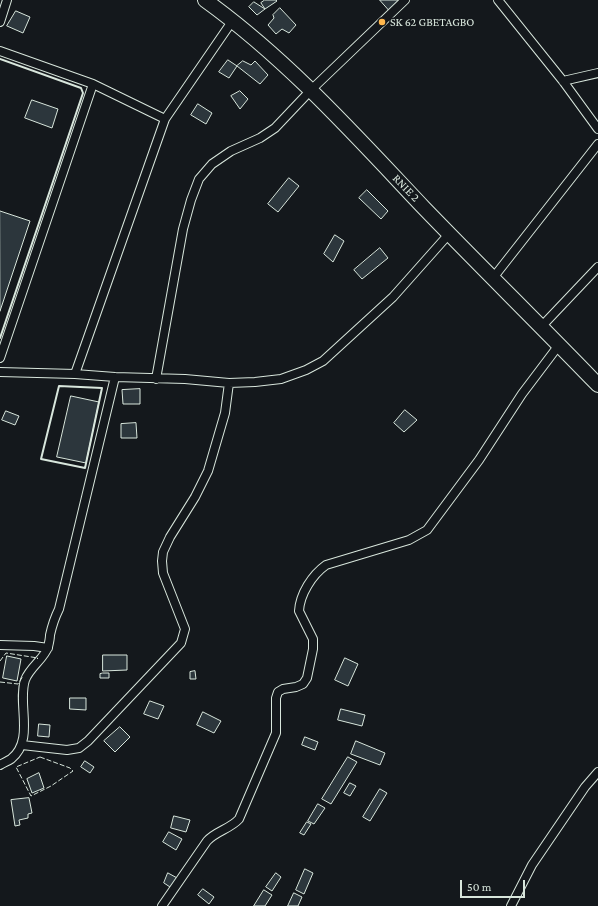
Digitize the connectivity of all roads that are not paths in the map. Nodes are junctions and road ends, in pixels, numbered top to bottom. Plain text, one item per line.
1 (6, 0) edge
2 (205, 0) edge
3 (404, 0) edge
4 (498, 0) edge
5 (233, 20) junction
6 (0, 22) edge
7 (0, 50) edge
8 (598, 73) edge
9 (562, 81) junction
10 (93, 84) junction
11 (312, 90) junction
12 (165, 118) junction
13 (598, 129) edge
14 (598, 144) edge
15 (450, 234) junction
16 (598, 267) edge
17 (493, 278) junction
18 (541, 327) junction
19 (559, 345) junction
20 (0, 358) edge
21 (0, 372) edge
22 (75, 374) junction
23 (114, 377) junction
24 (156, 379) junction
25 (229, 383) junction
26 (598, 385) edge
27 (0, 645) edge
28 (48, 648) junction
29 (22, 745) junction
30 (0, 765) edge
31 (598, 772) edge
32 (162, 906) edge
33 (511, 906) edge

1 - 6 street
2 - 5 highway, RNIE 2 / RNIE 2
3 - 11 street
4 - 9 street
5 - 11 highway, RNIE 2 / RNIE 2
5 - 12 street
7 - 10 street
8 - 9 street
9 - 13 street
10 - 12 street
10 - 20 street
11 - 15 highway, RNIE 2 / RNIE 2
11 - 24 street
12 - 22 street
14 - 17 street
15 - 17 highway, RNIE 2 / RNIE 2
15 - 25 street
16 - 18 street
17 - 18 highway, RNIE 2 / RNIE 2
18 - 19 highway, RNIE 2 / RNIE 2
19 - 26 highway, RNIE 2 / RNIE 2
19 - 32 street
21 - 22 street
22 - 23 street
23 - 24 street
23 - 28 street
24 - 25 street
25 - 29 street
27 - 28 street
28 - 29 street
29 - 30 street
31 - 33 street

